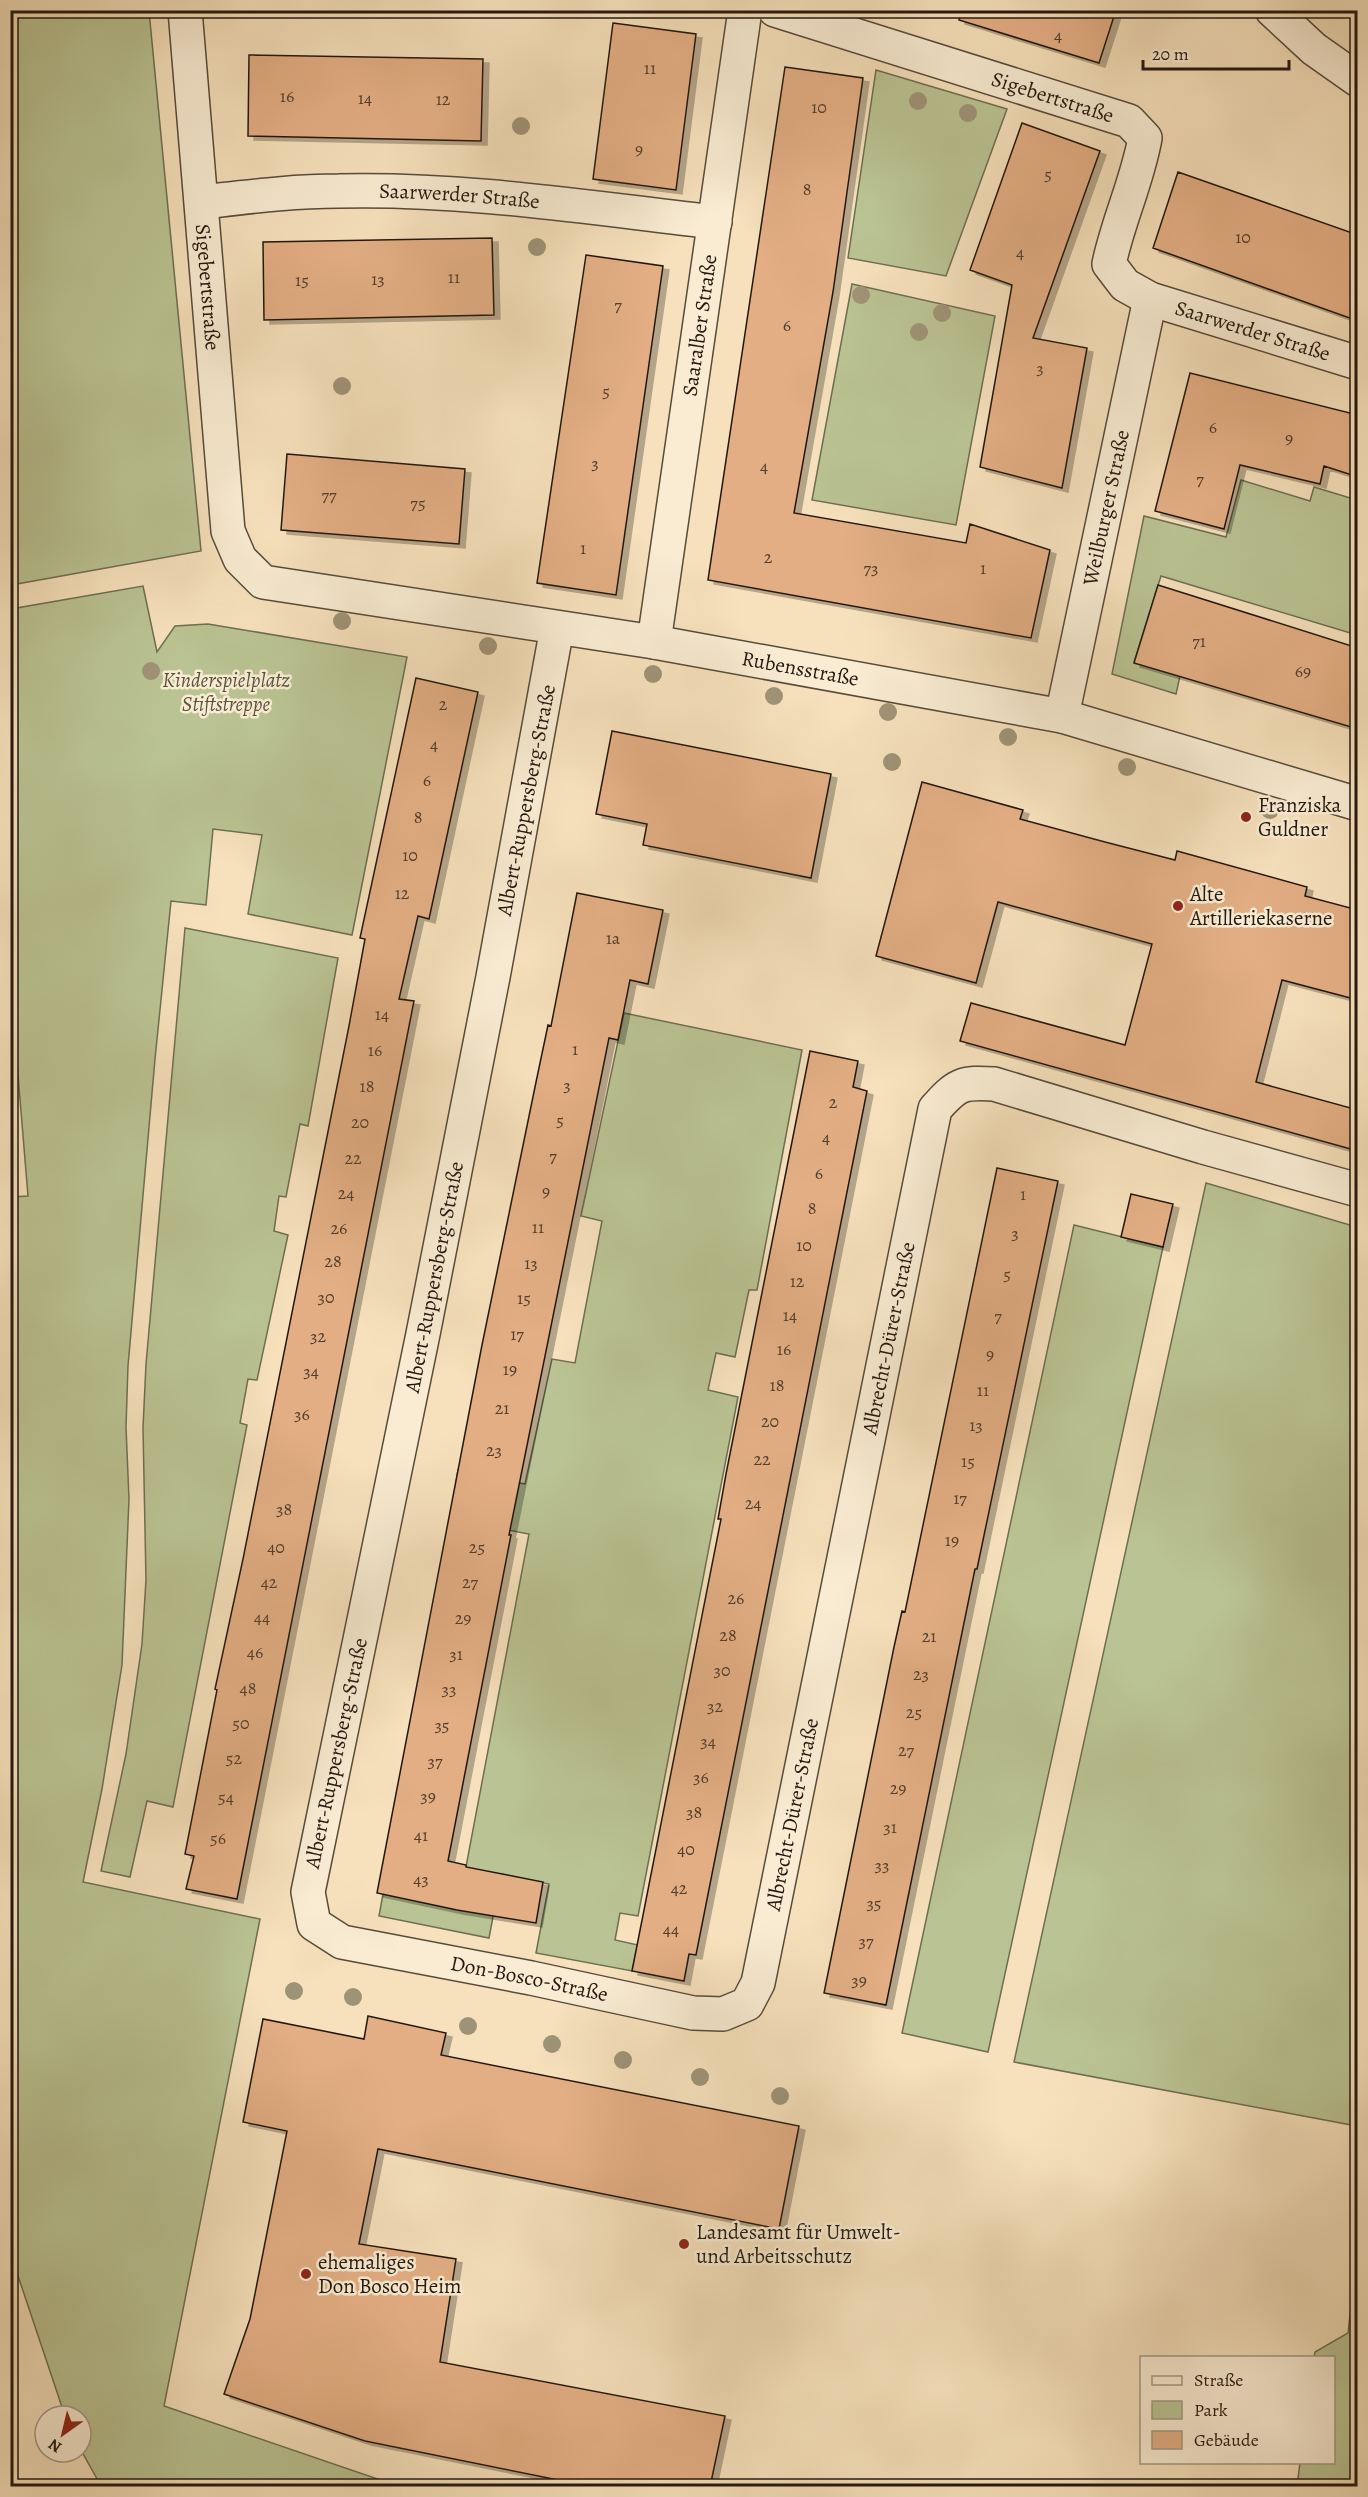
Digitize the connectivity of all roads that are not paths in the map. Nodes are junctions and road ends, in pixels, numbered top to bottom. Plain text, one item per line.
1 (185, 10) edge
2 (745, 10) edge
3 (775, 10) edge
4 (1272, 10) edge
5 (1358, 80) edge
6 (202, 202) junction
7 (715, 222) junction
8 (1150, 298) junction
9 (1358, 363) edge
10 (240, 559) joint
11 (557, 628) junction
12 (654, 642) junction
13 (1062, 716) junction
14 (1358, 804) edge
15 (1358, 1190) edge
16 (314, 1924) joint
17 (747, 2004) joint

1 - 6 street, Sigebertstraße
2 - 7 street, Saaralber Straße
3 - 8 street, Sigebertstraße
4 - 5 street
6 - 7 street, Saarwerder Straße
6 - 10 street, Sigebertstraße
7 - 12 street, Saaralber Straße
8 - 9 street, Saarwerder Straße
8 - 13 street, Weilburger Straße
10 - 11 street, Rubensstraße
11 - 12 street, Rubensstraße
11 - 16 street, Albert-Ruppersberg-Straße
12 - 13 street, Rubensstraße
13 - 14 street, Rubensstraße
15 - 17 street, Albrecht-Dürer-Straße
16 - 17 street, Don-Bosco-Straße

